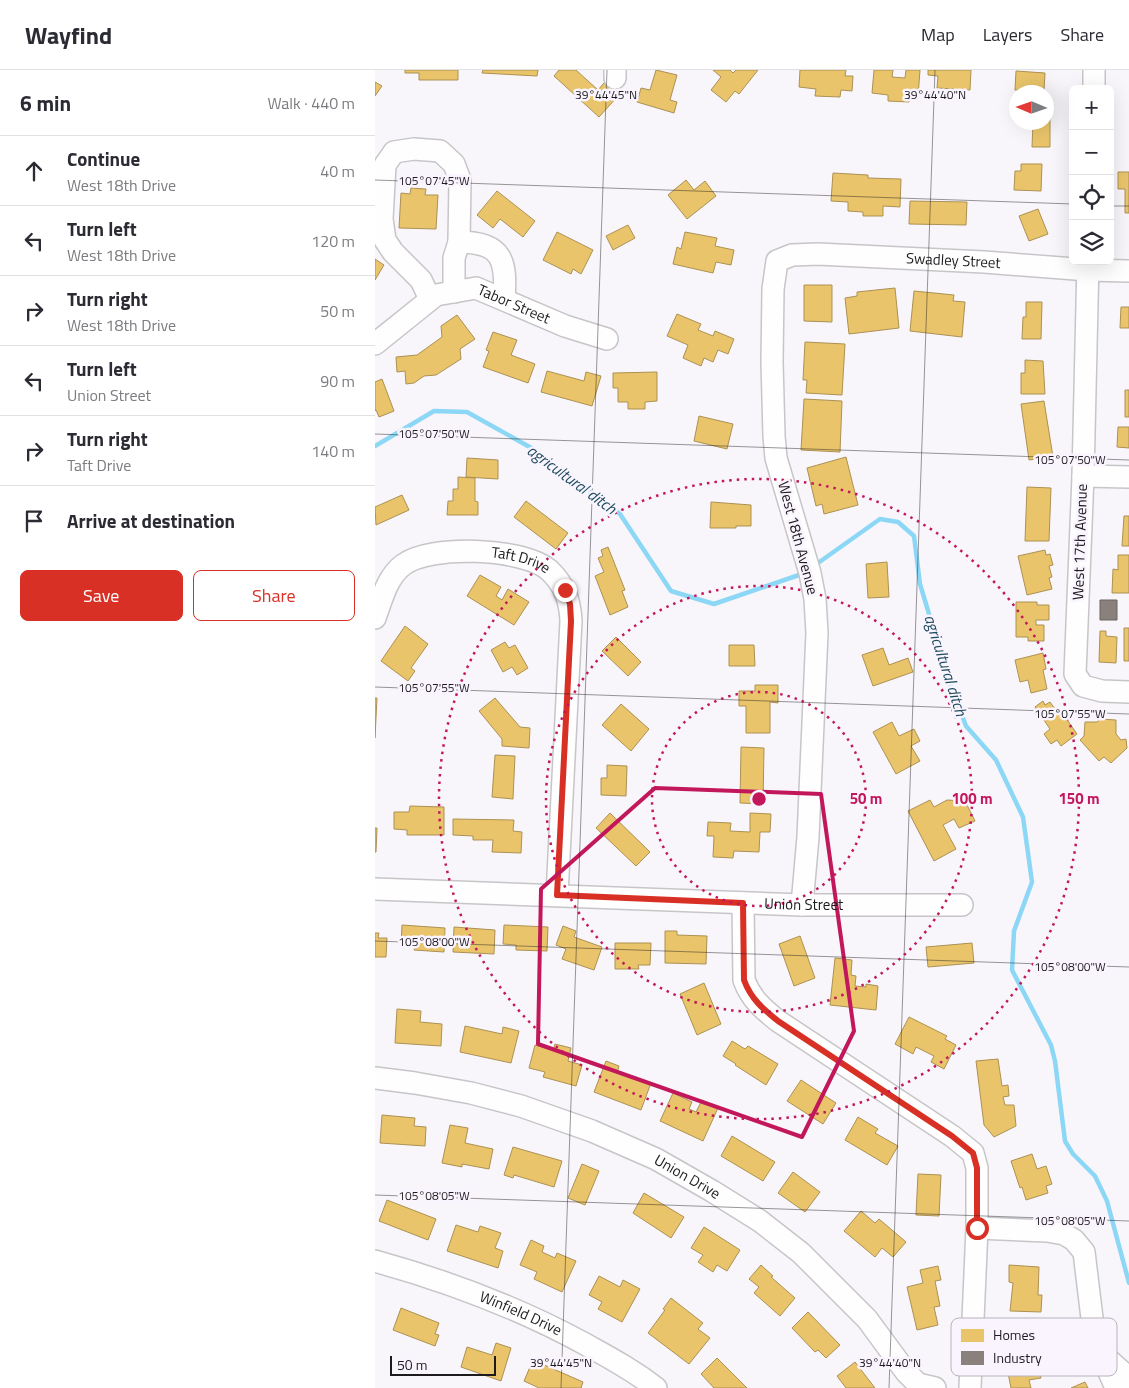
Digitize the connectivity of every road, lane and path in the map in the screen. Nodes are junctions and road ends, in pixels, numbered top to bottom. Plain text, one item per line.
1 (1095, 70) edge
2 (1094, 85) edge
3 (459, 242) junction
4 (777, 261) joint
5 (1069, 264) edge
6 (1088, 265) edge
7 (1129, 271) edge
8 (454, 292) junction
9 (430, 299) junction
10 (504, 299) junction
11 (607, 340) dead end
12 (375, 344) edge
13 (1083, 476) junction
14 (1129, 477) edge
15 (375, 618) edge
16 (1129, 692) edge
17 (375, 889) edge
18 (557, 895) junction
19 (743, 903) junction
20 (802, 905) junction
21 (962, 905) dead end
22 (375, 1078) edge
23 (977, 1228) junction
24 (375, 1261) edge
25 (973, 1318) edge
26 (1091, 1318) edge
27 (1117, 1368) edge
28 (1111, 1376) edge
29 (1129, 1378) edge
30 (656, 1388) edge
31 (935, 1388) edge
32 (1116, 1388) edge

1 - 2 street
3 - 8 street
3 - 9 street
3 - 10 street
4 - 5 street, Swadley Street
4 - 20 street, West 18th Avenue
6 - 7 street, Swadley Street
6 - 13 street, West 17th Avenue
8 - 9 street, Tabor Street
8 - 10 street, Tabor Street
9 - 12 street, Tabor Street
10 - 11 street, Tabor Street
13 - 14 street
13 - 16 street, West 17th Avenue
15 - 18 street, Taft Drive
17 - 18 street, Union Street
18 - 19 street, Union Street
19 - 20 street, Union Street
19 - 23 street
20 - 21 street, Union Street
22 - 31 street, Union Drive
23 - 25 street
23 - 26 street
24 - 30 street, Winfield Drive
27 - 29 street
28 - 32 street

